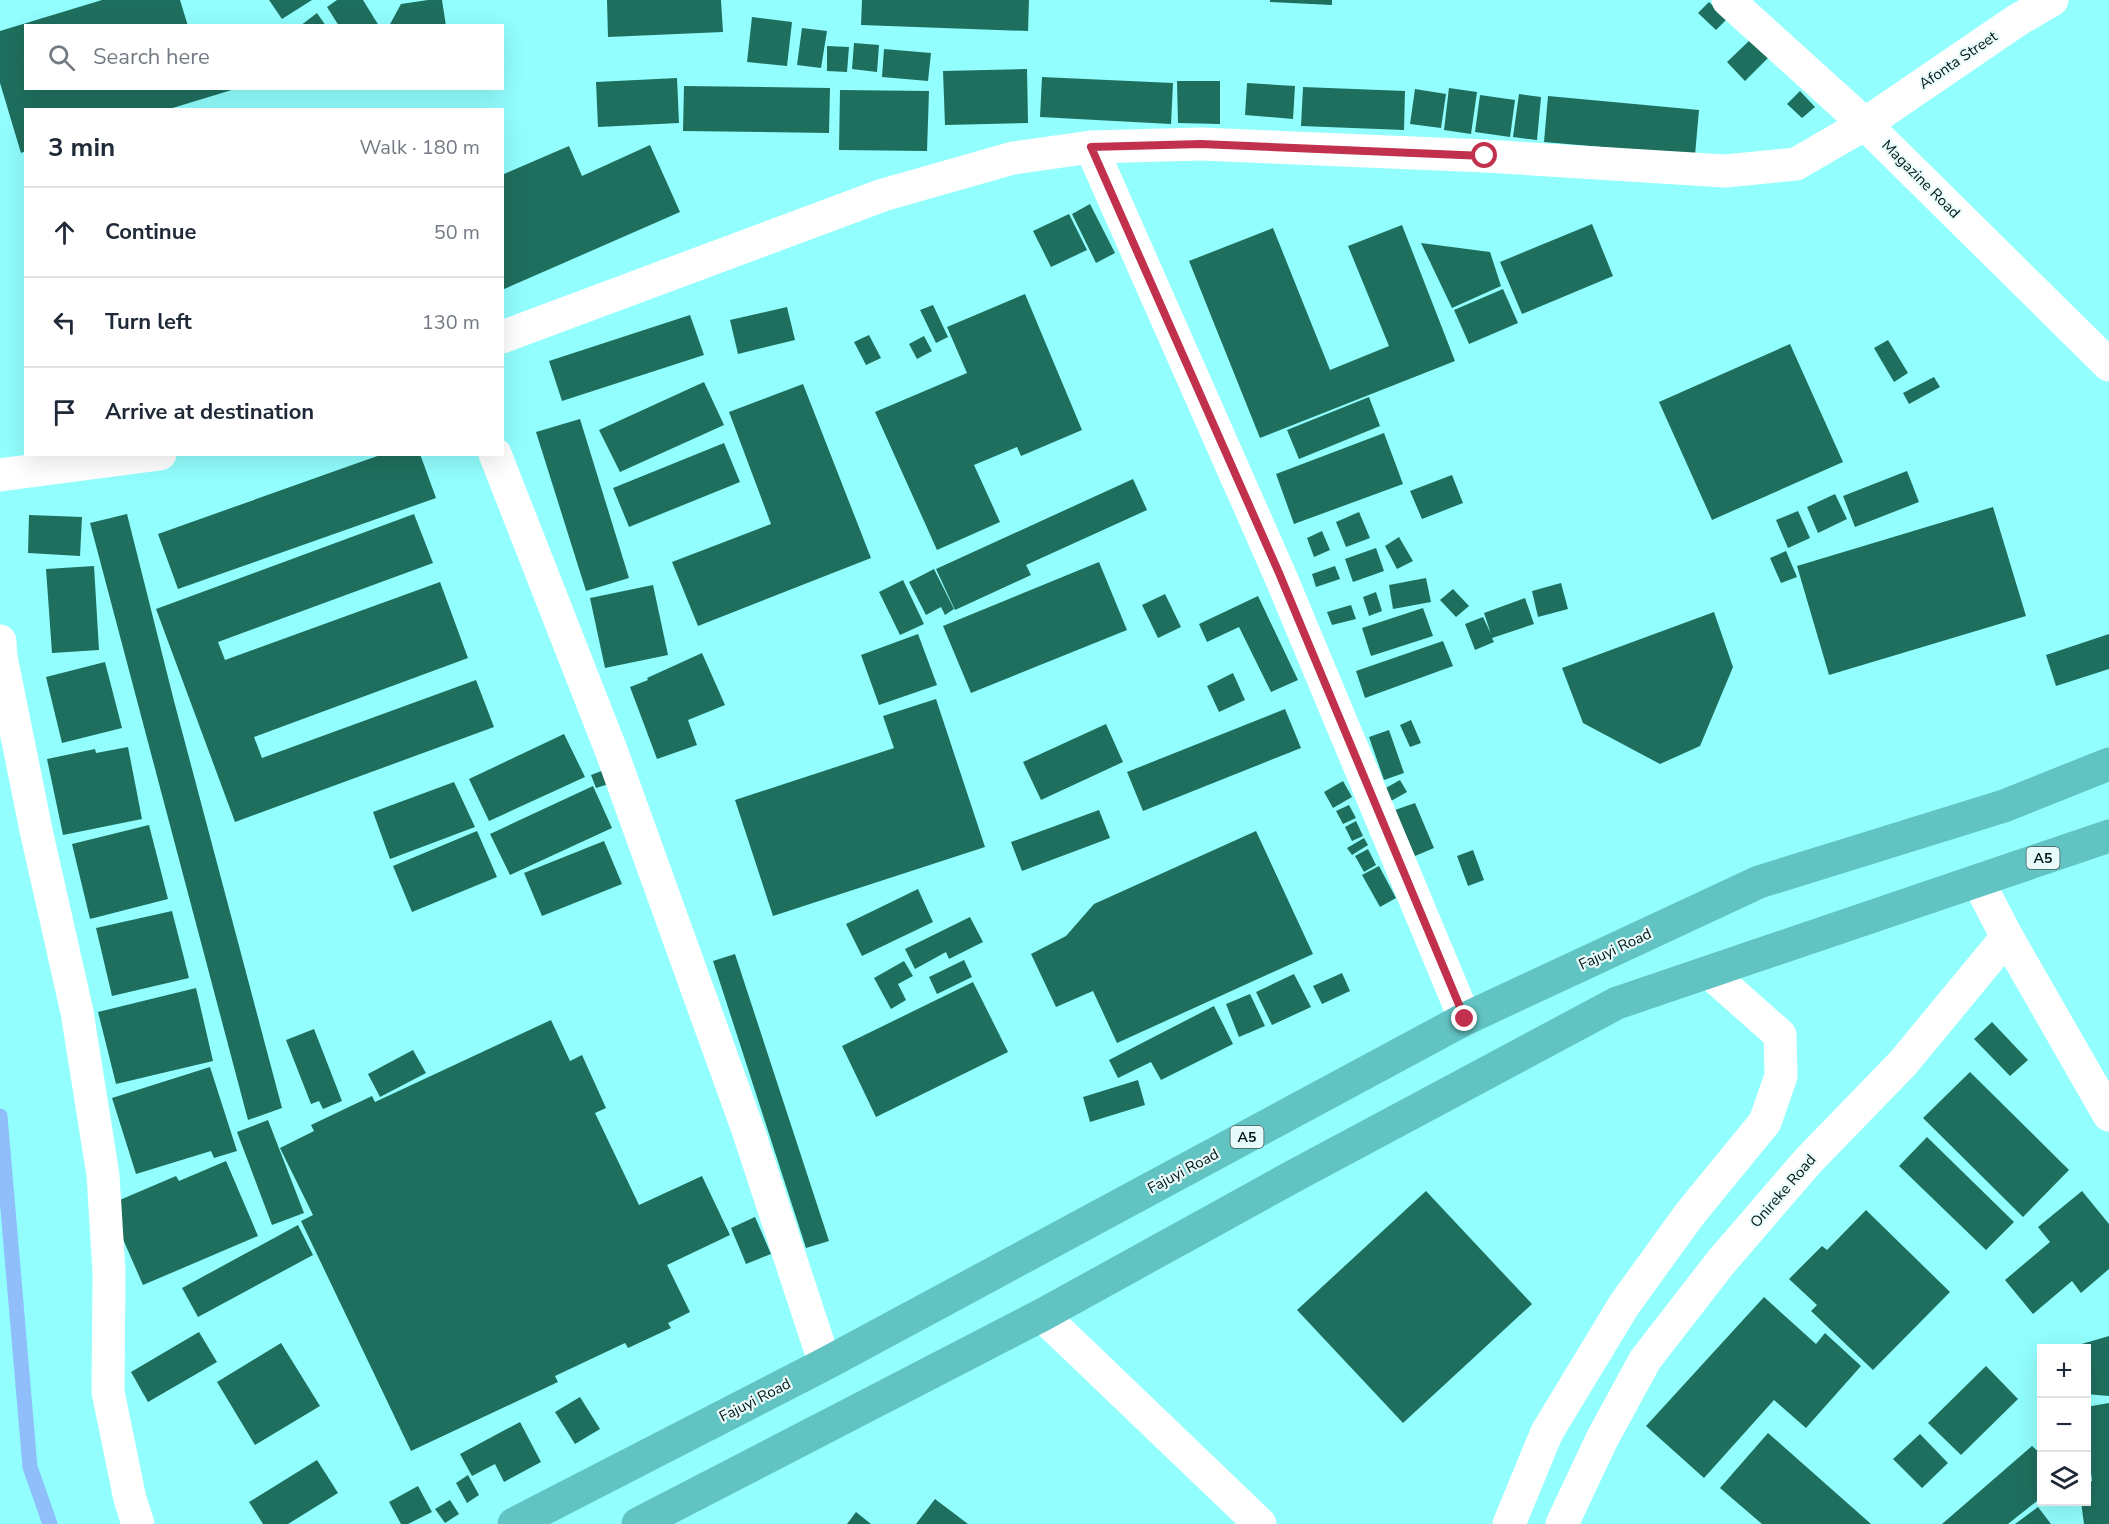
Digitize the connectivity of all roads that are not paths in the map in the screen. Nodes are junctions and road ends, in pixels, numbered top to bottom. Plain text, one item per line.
1 (1728, 0) edge
2 (2052, 0) edge
3 (1865, 124) junction
4 (1091, 147) junction
5 (504, 337) edge
6 (2109, 365) edge
7 (145, 456) edge
8 (496, 456) edge
9 (0, 475) edge
10 (0, 641) edge
11 (2109, 764) edge
12 (2109, 836) edge
13 (1978, 881) junction
14 (2007, 937) junction
15 (1709, 972) junction
16 (1465, 1019) junction
17 (2109, 1115) edge
18 (1042, 1315) junction
19 (825, 1364) junction
20 (138, 1524) edge
21 (514, 1524) edge
22 (638, 1524) edge
23 (1260, 1524) edge
24 (1509, 1524) edge
25 (1562, 1524) edge

1 - 3 street, Magazine Road
2 - 3 street, Afonta Street
3 - 4 street, Afonta Street
3 - 6 street, Magazine Road
4 - 5 street, Afonta Street
4 - 16 street
7 - 9 street
8 - 19 street
10 - 20 street
11 - 16 highway, Fajuyi Road / A5
12 - 13 highway, A5
13 - 14 street
13 - 15 highway, A5
14 - 17 street
14 - 25 street, Onireke Road
15 - 18 highway, A5
15 - 24 street
16 - 19 highway, Fajuyi Road / A5
18 - 22 highway, A5
18 - 23 street
19 - 21 highway, Fajuyi Road / A5

